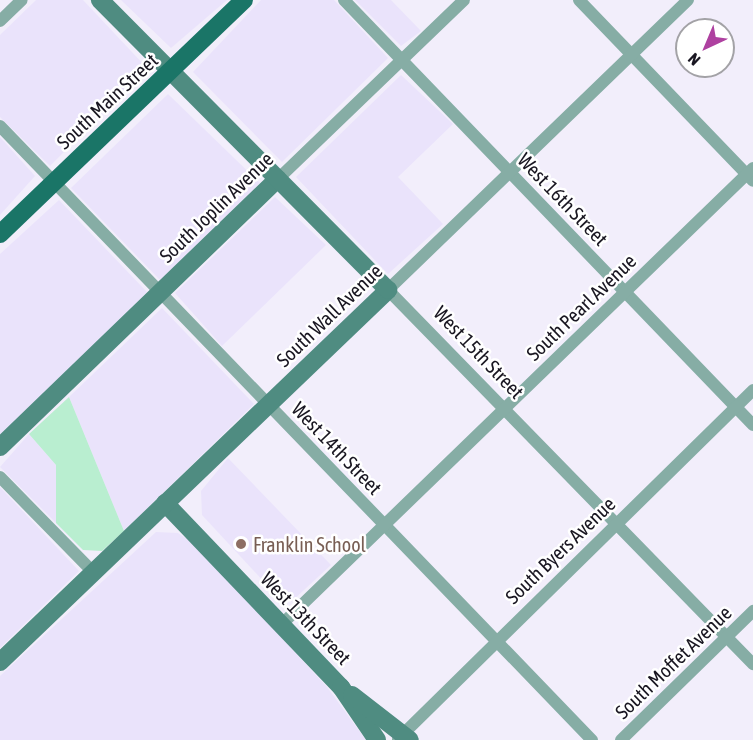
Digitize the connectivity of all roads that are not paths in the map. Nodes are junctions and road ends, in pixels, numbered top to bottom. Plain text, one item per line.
1 (22, 0) edge
2 (99, 0) edge
3 (244, 0) edge
4 (344, 0) edge
5 (464, 0) edge
6 (579, 0) edge
7 (688, 0) edge
8 (0, 21) edge
9 (632, 55) junction
10 (402, 60) junction
11 (171, 74) junction
12 (0, 126) edge
13 (510, 172) junction
14 (751, 175) edge
15 (278, 179) junction
16 (54, 182) junction
17 (0, 234) edge
18 (388, 290) junction
19 (625, 291) junction
20 (161, 292) junction
21 (753, 390) edge
22 (267, 404) junction
23 (736, 406) junction
24 (503, 408) junction
25 (753, 425) edge
26 (0, 447) edge
27 (0, 477) edge
28 (165, 502) junction
29 (616, 523) junction
30 (384, 524) junction
31 (93, 572) junction
32 (753, 611) edge
33 (281, 625) junction
34 (727, 637) junction
35 (496, 640) junction
36 (0, 662) edge
37 (753, 664) edge
38 (341, 687) junction
39 (403, 737) edge
40 (377, 740) edge
41 (592, 740) edge
42 (621, 740) edge

1 - 8 street
2 - 11 street, West 15th Street
3 - 11 main road, South Main Street
4 - 10 street, West 16th Street
5 - 10 street, South Joplin Avenue
6 - 9 street
7 - 9 street, South Wall Avenue
9 - 13 street, South Wall Avenue
9 - 14 street
10 - 13 street, West 16th Street
10 - 15 street, South Joplin Avenue
11 - 15 street, West 15th Street
11 - 16 main road, South Main Street
12 - 16 street, West 14th Street
13 - 18 street, South Wall Avenue
13 - 19 street, West 16th Street
14 - 19 street, South Pearl Avenue
15 - 18 street, West 15th Street
15 - 20 street, South Joplin Avenue
16 - 17 main road, South Main Street
16 - 20 street, West 14th Street
18 - 22 street, South Wall Avenue
18 - 24 street, West 15th Street
19 - 23 street, West 16th Street
19 - 24 street, South Pearl Avenue
20 - 22 street, West 14th Street
20 - 26 street, South Joplin Avenue
21 - 23 street, South Byers Avenue
22 - 28 street, South Wall Avenue
22 - 30 street, West 14th Street
23 - 25 street, West 16th Street
23 - 29 street, South Byers Avenue
24 - 29 street, West 15th Street
24 - 30 street, South Pearl Avenue
27 - 31 street
28 - 31 street, South Wall Avenue
28 - 33 street, West 13th Street
29 - 34 street, West 15th Street
29 - 35 street, South Byers Avenue
30 - 33 street, South Pearl Avenue
30 - 35 street, West 14th Street
31 - 36 street, South Wall Avenue
32 - 34 street, South Moffet Avenue
33 - 38 street, West 13th Street
34 - 37 street, West 15th Street
34 - 42 street, South Moffet Avenue
35 - 39 street, South Byers Avenue
35 - 41 street, West 14th Street
38 - 39 street, West 13th Street
38 - 40 street, West 13th Street

